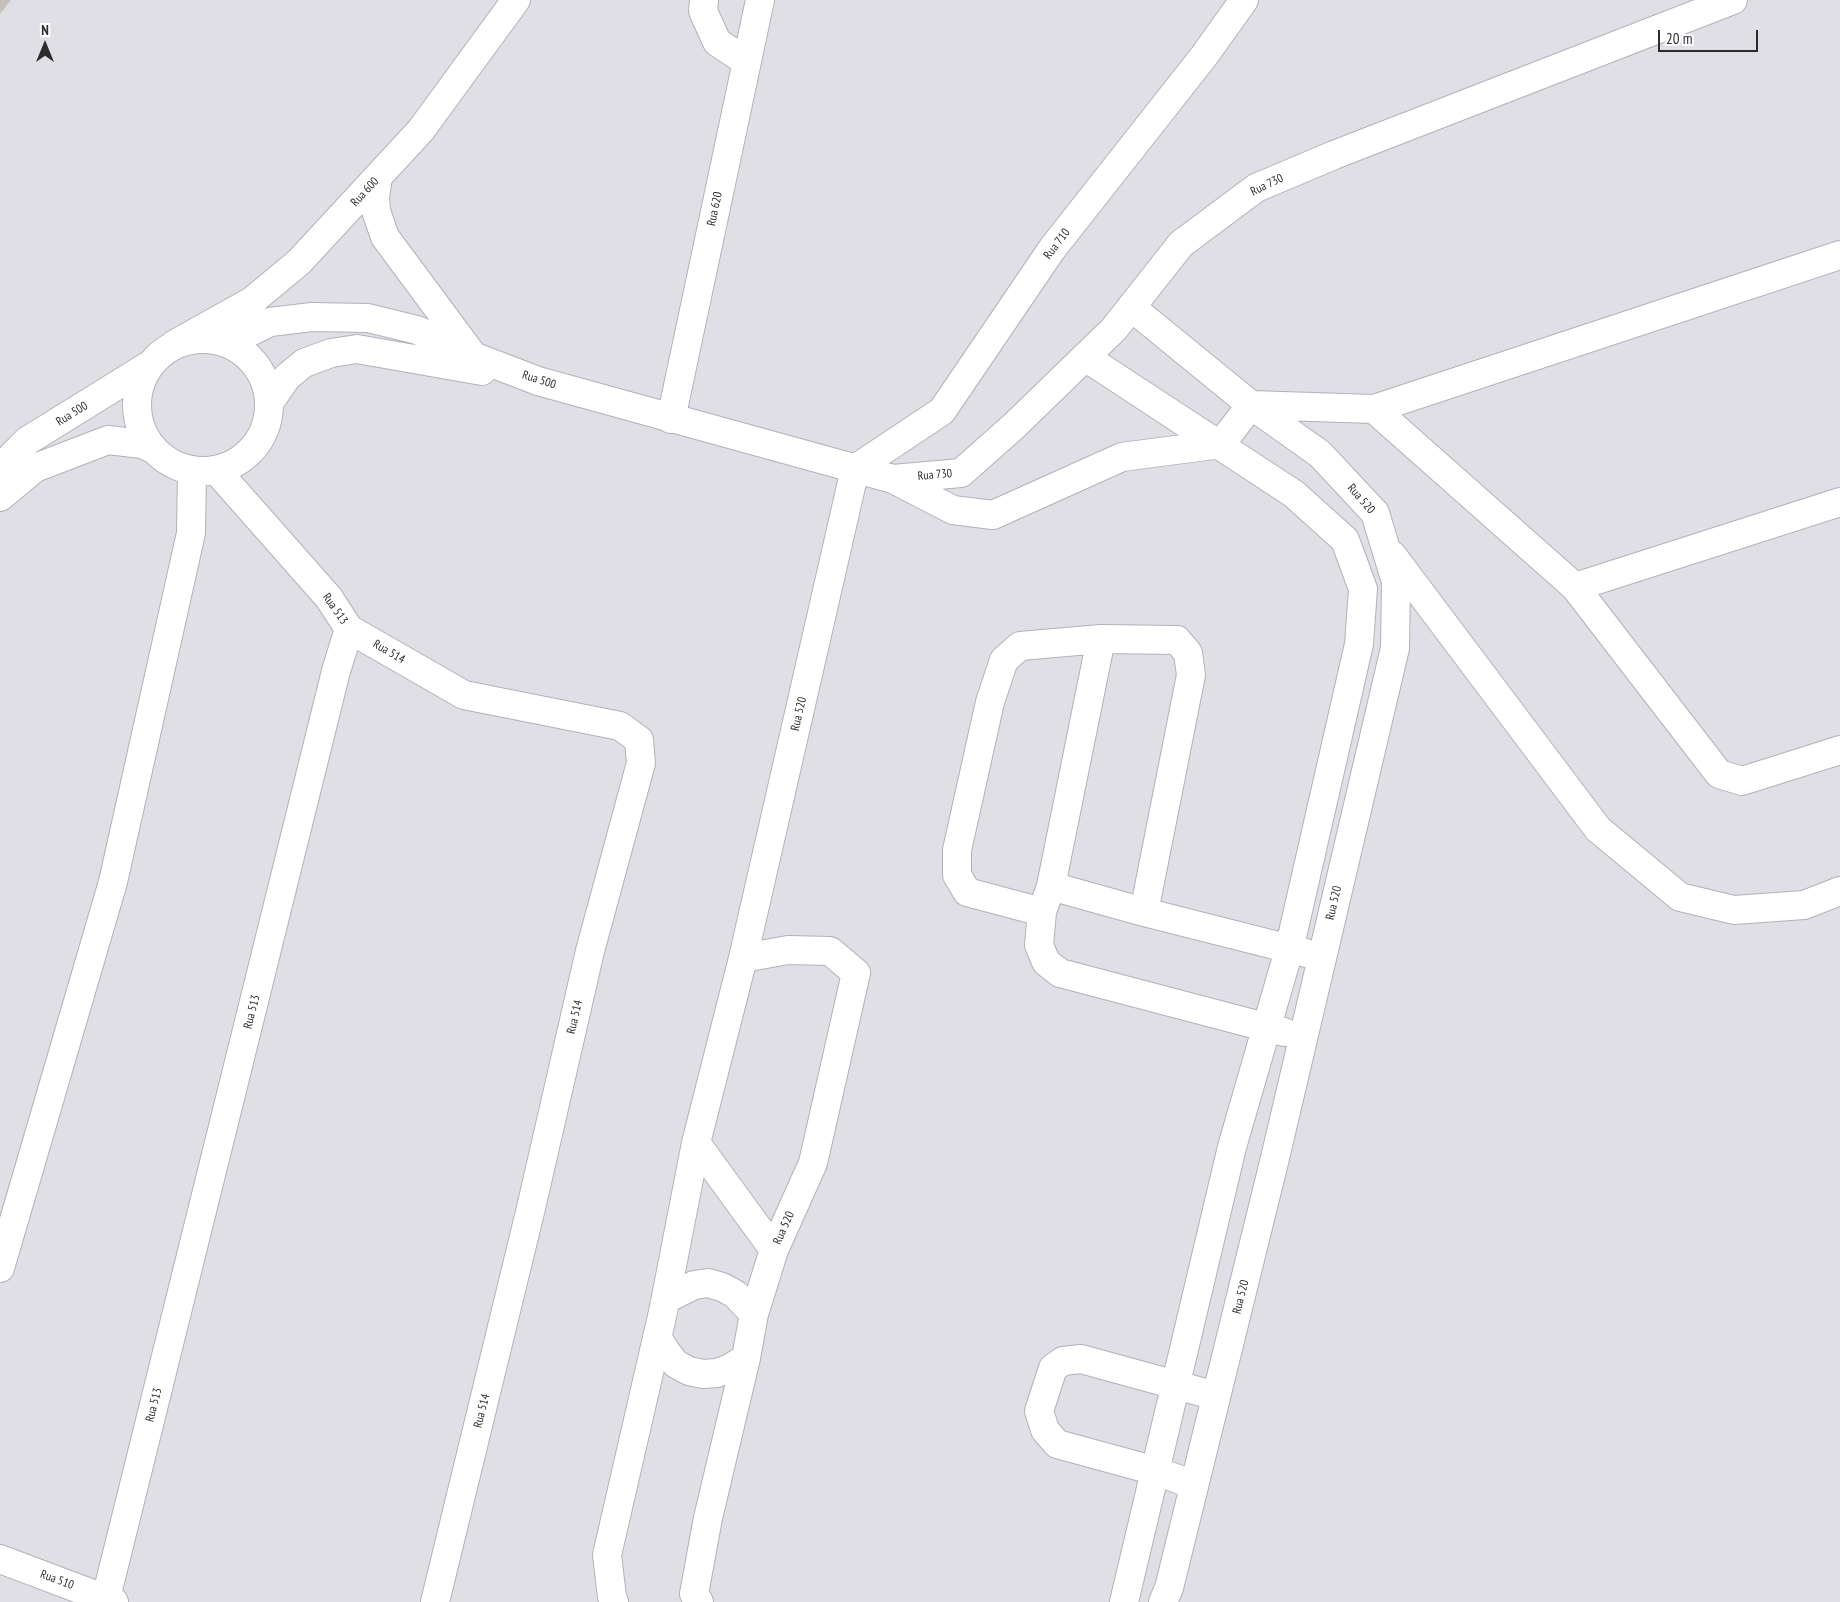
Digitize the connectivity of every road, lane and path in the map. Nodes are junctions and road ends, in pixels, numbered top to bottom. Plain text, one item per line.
1 (516, 0) edge
2 (704, 0) edge
3 (760, 0) edge
4 (1244, 0) edge
5 (1733, 0) edge
6 (746, 62) junction
7 (378, 177) junction
8 (1840, 254) edge
9 (1132, 307) junction
10 (228, 343) junction
11 (175, 344) junction
12 (473, 356) junction
13 (1085, 357) junction
14 (148, 366) junction
15 (538, 381) junction
16 (270, 403) junction
17 (1251, 405) junction
18 (1374, 409) junction
19 (671, 419) junction
20 (1220, 444) junction
21 (153, 449) junction
22 (0, 468) edge
23 (855, 469) junction
24 (204, 470) junction
25 (893, 479) junction
26 (0, 497) edge
27 (1840, 502) edge
28 (1345, 540) junction
29 (1386, 547) junction
30 (1575, 587) junction
31 (349, 629) junction
32 (1101, 639) junction
33 (1840, 750) edge
34 (1051, 886) junction
35 (1840, 892) edge
36 (1042, 912) junction
37 (1144, 912) junction
38 (1289, 950) junction
39 (1322, 956) junction
40 (743, 958) junction
41 (1267, 1026) junction
42 (1303, 1038) junction
43 (696, 1143) junction
44 (774, 1250) junction
45 (0, 1268) edge
46 (666, 1299) junction
47 (754, 1314) junction
48 (657, 1337) junction
49 (746, 1358) junction
50 (1176, 1385) junction
51 (1216, 1396) junction
52 (1156, 1471) junction
53 (1194, 1484) junction
54 (0, 1559) edge
55 (110, 1600) edge
56 (435, 1602) edge
57 (614, 1602) edge
58 (699, 1602) edge
59 (1124, 1602) edge
60 (1164, 1602) edge

1 - 7 lane, Rua 600
2 - 6 lane
3 - 6 lane, Rua 620
4 - 23 lane, Rua 710
5 - 9 lane, Rua 730
6 - 19 lane, Rua 620
7 - 11 lane, Rua 600
7 - 12 lane
8 - 18 lane
9 - 13 lane, Rua 730
9 - 17 lane, Rua 520
10 - 11 lane
10 - 12 lane, Rua 500
10 - 16 lane
11 - 14 lane
12 - 15 lane, Rua 500
13 - 20 lane
13 - 25 lane, Rua 730
14 - 21 lane
14 - 22 lane, Rua 500
15 - 16 lane
15 - 19 lane, Rua 500
16 - 24 lane
17 - 18 lane
17 - 20 lane
17 - 29 lane, Rua 520
18 - 30 lane
19 - 23 lane, Rua 500
20 - 25 lane
20 - 28 lane
21 - 24 lane
21 - 26 lane
23 - 25 lane, Rua 730
23 - 40 lane, Rua 520
24 - 31 lane, Rua 513
24 - 45 lane
27 - 30 lane
28 - 29 lane
28 - 38 lane
29 - 35 lane
29 - 39 lane, Rua 520
30 - 33 lane
31 - 55 lane, Rua 513
31 - 56 lane, Rua 514
32 - 34 lane
32 - 36 lane
32 - 37 lane
34 - 36 lane
34 - 37 lane
36 - 41 lane
37 - 38 lane
38 - 39 lane
38 - 41 lane
39 - 42 lane, Rua 520
40 - 43 lane, Rua 520
40 - 44 lane, Rua 520
41 - 42 lane
41 - 50 lane
42 - 51 lane, Rua 520
43 - 44 lane
43 - 46 lane, Rua 520
44 - 47 lane, Rua 520
46 - 47 lane
46 - 48 lane, Rua 520
47 - 49 lane, Rua 520
48 - 49 lane
48 - 57 lane, Rua 520
49 - 58 lane, Rua 520
50 - 51 lane
50 - 52 lane
50 - 52 lane
51 - 53 lane, Rua 520
52 - 53 lane
52 - 59 lane
53 - 60 lane, Rua 520
54 - 55 lane, Rua 510

